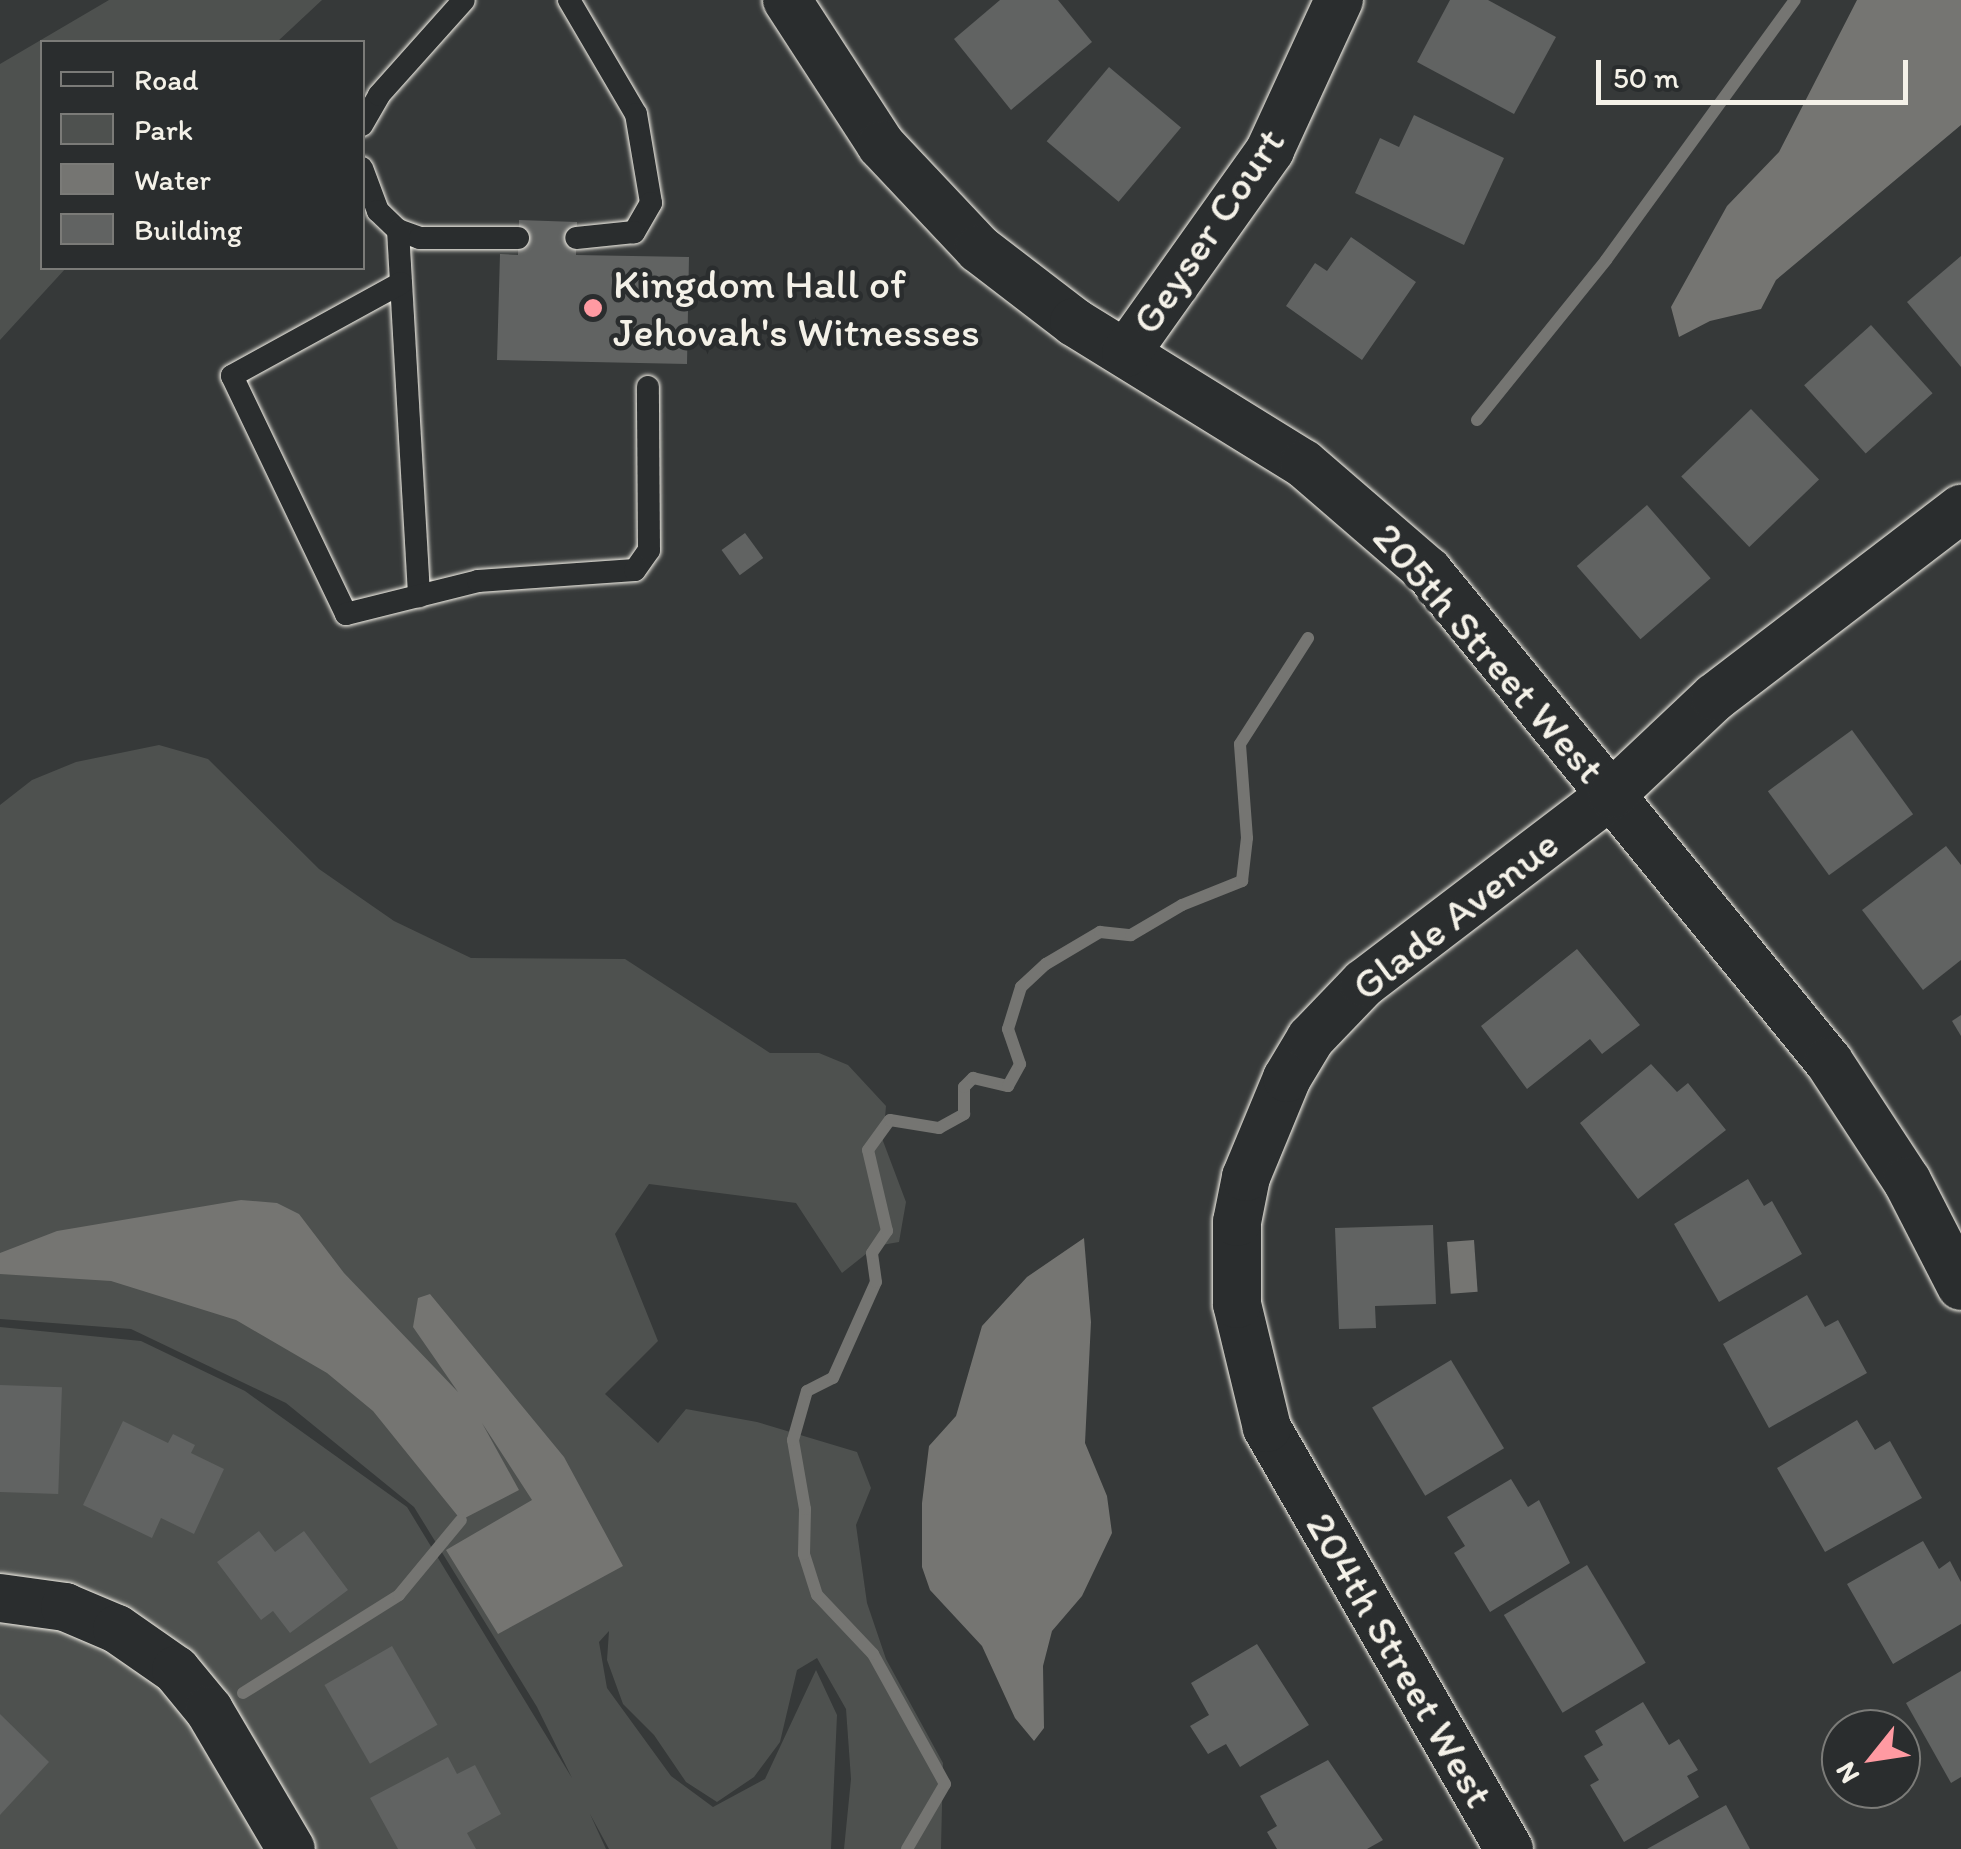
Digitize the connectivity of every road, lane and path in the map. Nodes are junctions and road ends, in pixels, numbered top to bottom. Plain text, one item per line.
1 (464, 0) edge
2 (569, 0) edge
3 (787, 0) edge
4 (1339, 0) edge
5 (365, 120) edge
6 (365, 176) edge
7 (398, 230) junction
8 (518, 238) dead end
9 (576, 238) dead end
10 (401, 283) junction
11 (1126, 353) junction
12 (648, 387) dead end
13 (1961, 509) edge
14 (419, 596) junction
15 (1612, 794) junction
16 (1961, 1286) edge
17 (1291, 1472) joint
18 (0, 1598) edge
19 (291, 1849) edge
20 (1508, 1849) edge

1 - 5 lane
2 - 9 lane
3 - 11 street, 205th Street West
4 - 11 street, Geyser Court
6 - 7 lane
7 - 8 lane
7 - 10 lane
10 - 14 lane
10 - 14 lane
11 - 15 street, 205th Street West
12 - 14 lane
13 - 15 street, Glade Avenue
15 - 16 street, 205th Street West
15 - 17 street, Glade Avenue
17 - 20 street, 204th Street West
18 - 19 street

